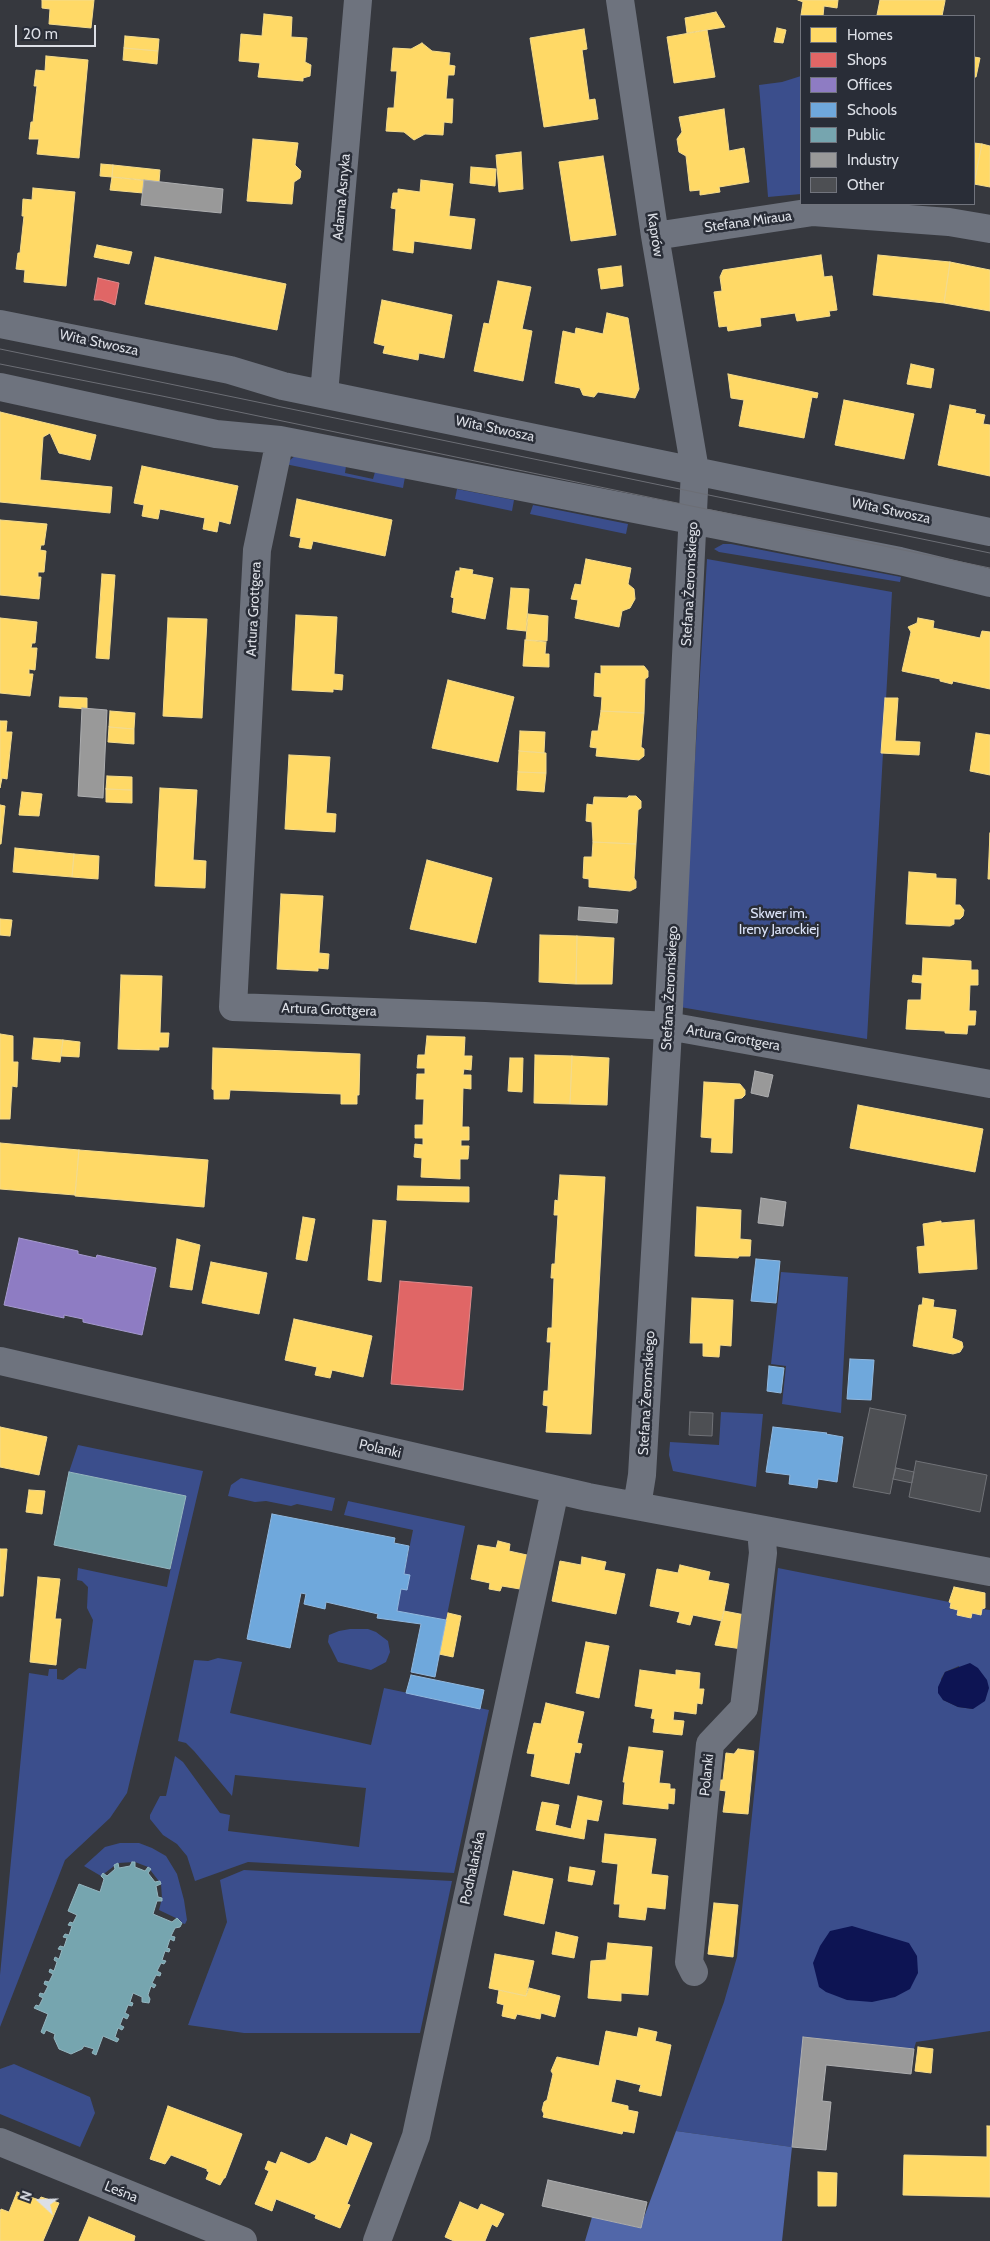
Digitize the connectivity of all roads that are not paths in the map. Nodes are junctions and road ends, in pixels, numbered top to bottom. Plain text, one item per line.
1 (358, 0) edge
2 (620, 0) edge
3 (990, 229) edge
4 (655, 236) junction
5 (0, 324) edge
6 (0, 387) edge
7 (324, 394) junction
8 (280, 440) junction
9 (695, 470) junction
10 (694, 521) junction
11 (990, 532) edge
12 (990, 583) edge
13 (668, 1026) junction
14 (990, 1084) edge
15 (0, 1360) edge
16 (555, 1490) junction
17 (637, 1506) junction
18 (761, 1530) junction
19 (990, 1572) edge
20 (694, 1972) dead end
21 (0, 2142) edge
22 (242, 2241) edge
23 (377, 2241) edge

1 - 7 street, Adama Asnyka
2 - 4 street, Kaprów
3 - 4 street, Stefana Miraua
4 - 9 street, Kaprów
5 - 7 street, Wita Stwosza
6 - 8 street
7 - 9 street, Wita Stwosza
8 - 10 street
8 - 13 street, Artura Grottgera
9 - 10 street, Stefana Żeromskiego
9 - 11 street, Wita Stwosza
10 - 12 street
10 - 13 street, Stefana Żeromskiego
13 - 14 street, Artura Grottgera
13 - 17 street, Stefana Żeromskiego
15 - 16 street, Polanki
16 - 17 street, Polanki
16 - 23 street, Podhalańska
17 - 18 street, Polanki
18 - 19 street, Polanki
18 - 20 street, Polanki
21 - 22 street, Leśna

